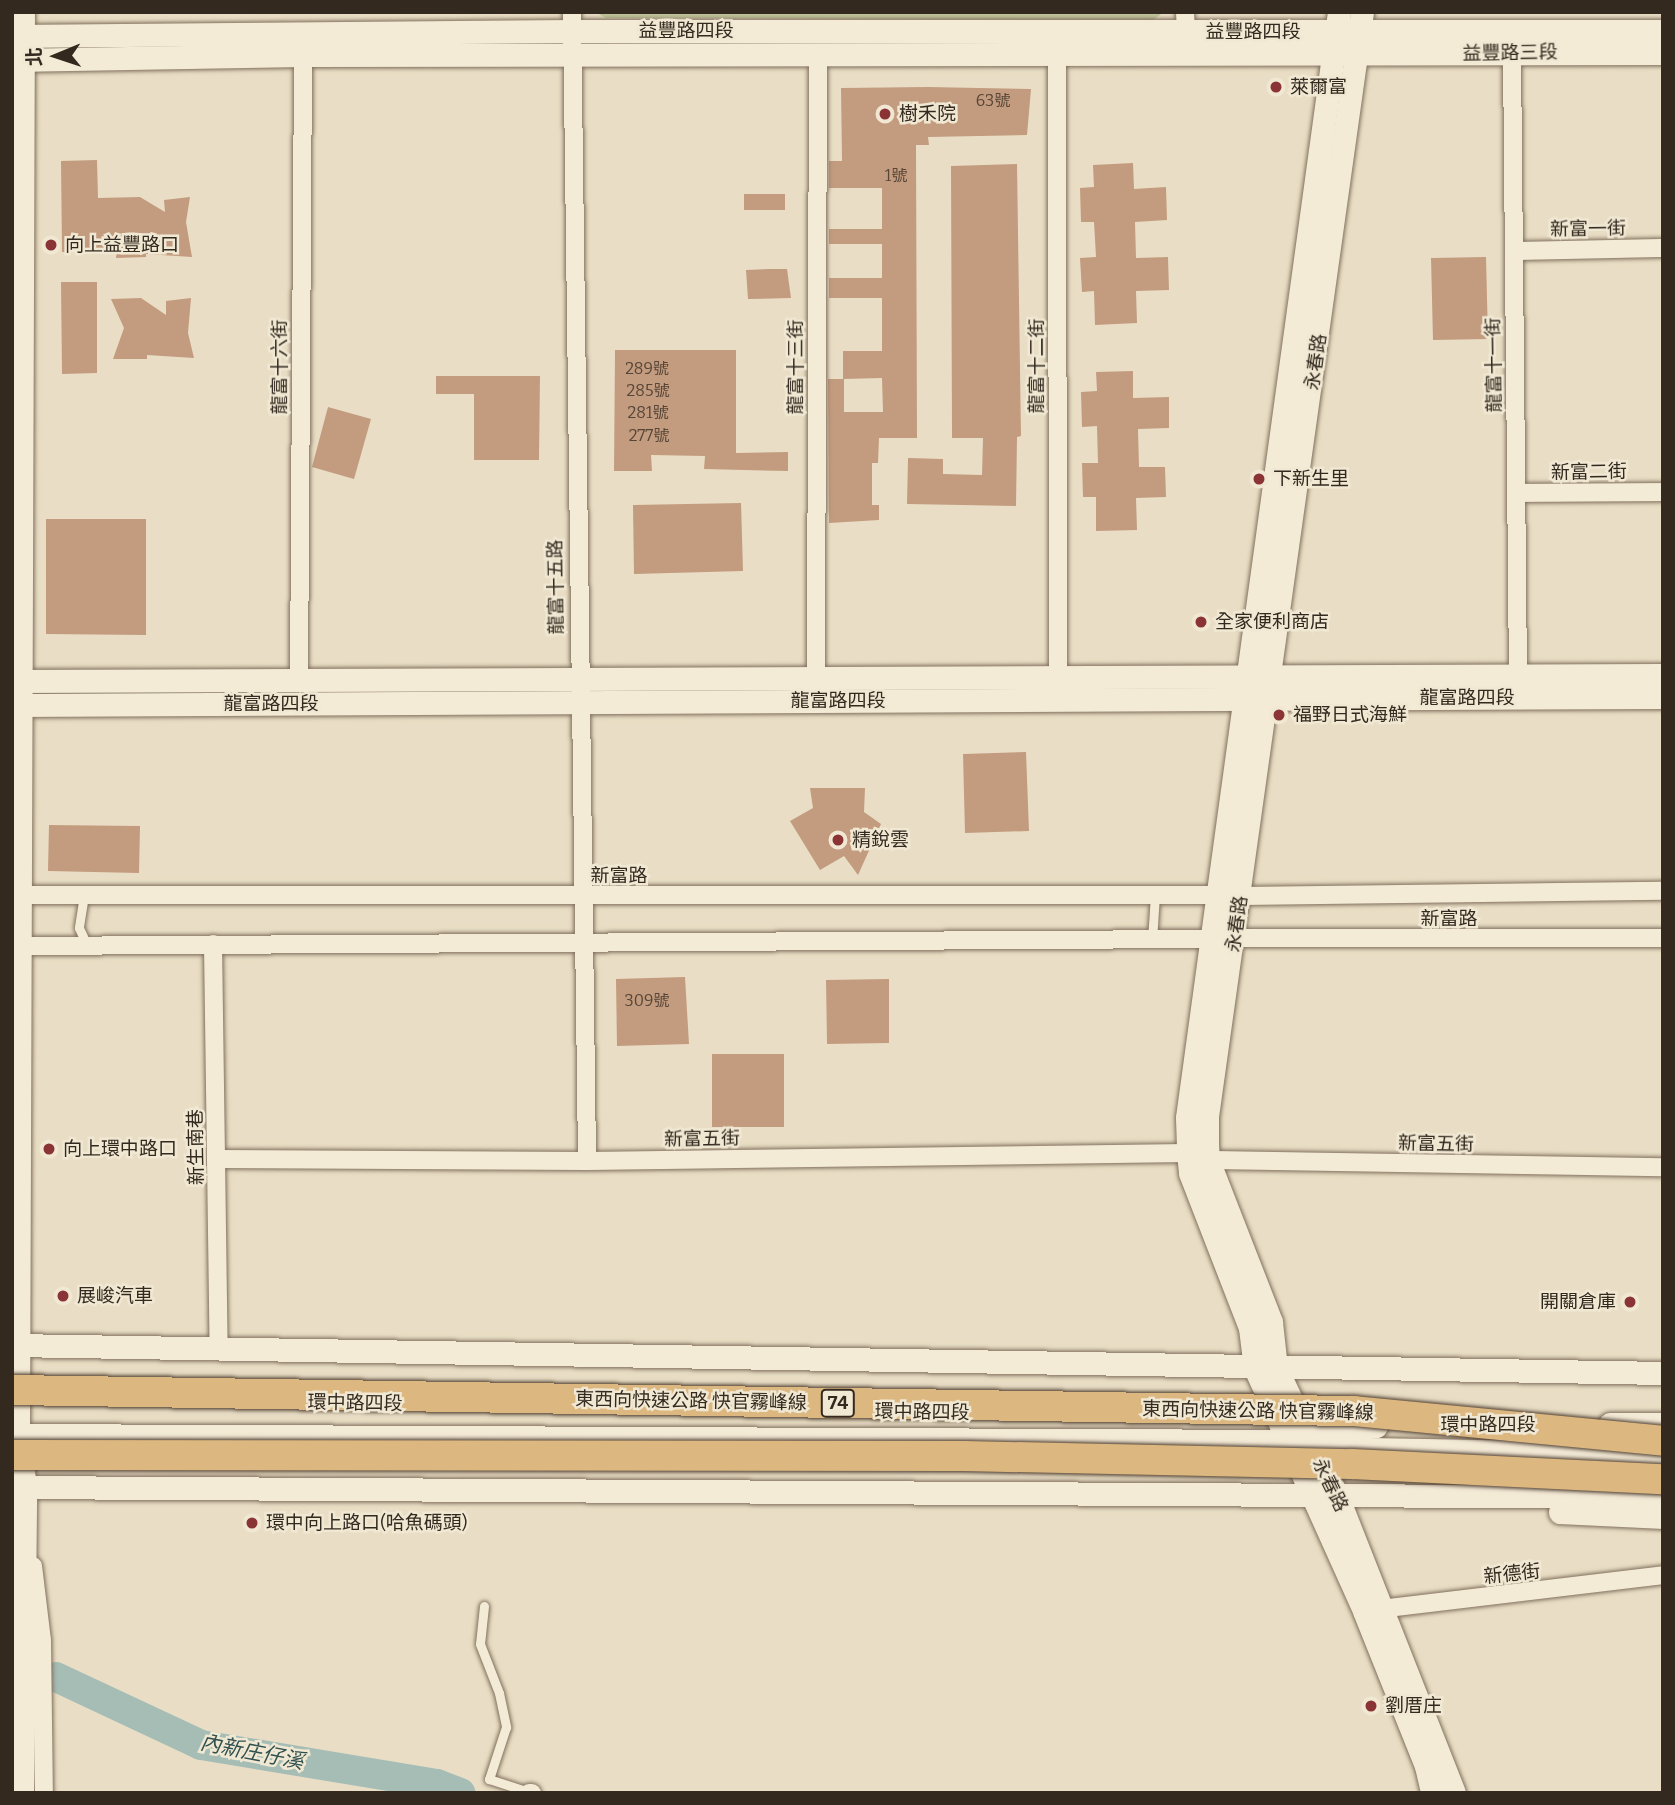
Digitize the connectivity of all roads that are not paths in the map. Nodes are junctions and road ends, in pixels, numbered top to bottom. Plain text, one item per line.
1 (573, 21) edge
2 (1186, 22) edge
3 (1335, 32) edge
4 (1663, 32) edge
5 (1359, 33) edge
6 (18, 41) edge
7 (1663, 52) edge
8 (1057, 54) junction
9 (1512, 54) junction
10 (303, 55) junction
11 (573, 55) junction
12 (818, 55) junction
13 (1663, 248) edge
14 (1514, 251) junction
15 (1663, 492) edge
16 (1516, 493) junction
17 (1518, 676) junction
18 (1663, 676) edge
19 (1058, 677) junction
20 (816, 678) junction
21 (578, 679) junction
22 (299, 680) junction
23 (1260, 688) junction
24 (16, 693) edge
25 (1663, 697) edge
26 (578, 703) junction
27 (1663, 891) edge
28 (19, 895) junction
29 (84, 895) junction
30 (1155, 895) junction
31 (1230, 895) junction
32 (582, 897) junction
33 (1663, 938) edge
34 (1224, 939) junction
35 (583, 940) junction
36 (1152, 940) junction
37 (213, 944) junction
38 (87, 945) junction
39 (19, 946) junction
40 (1198, 1156) junction
41 (218, 1159) junction
42 (587, 1161) junction
43 (1663, 1167) edge
44 (15, 1345) edge
45 (219, 1350) junction
46 (1266, 1368) junction
47 (1663, 1373) edge
48 (14, 1395) edge
49 (1279, 1417) junction
50 (1663, 1424) edge
51 (1297, 1434) junction
52 (1663, 1441) edge
53 (14, 1442) edge
54 (1312, 1448) junction
55 (1663, 1454) edge
56 (1663, 1479) edge
57 (18, 1487) edge
58 (1336, 1493) junction
59 (1313, 1494) junction
60 (1663, 1497) edge
61 (1484, 1498) junction
62 (1663, 1517) edge
63 (1663, 1575) edge
64 (484, 1606) dead end
65 (1373, 1610) junction
66 (530, 1792) edge
67 (21, 1793) edge
68 (44, 1793) edge
69 (1432, 1793) edge
70 (1454, 1793) edge

1 - 2 street, 益豐路四段
1 - 6 street, 益豐路四段
1 - 11 street, 龍富十五路
2 - 3 street, 益豐路四段
3 - 5 street, 益豐路四段
3 - 8 street, 益豐路四段
3 - 23 street, 永春路
4 - 5 street, 益豐路三段
5 - 9 street, 益豐路三段
5 - 23 street, 永春路
6 - 10 street, 益豐路四段
6 - 24 main road
7 - 9 street, 益豐路三段
8 - 12 street, 益豐路四段
8 - 19 street, 龍富十二街
9 - 14 street, 龍富十一街
10 - 11 street, 益豐路四段
10 - 22 street, 龍富十六街
11 - 12 street, 益豐路四段
11 - 21 street, 龍富十五路
12 - 20 street, 龍富十三街
13 - 14 street, 新富一街
14 - 16 street, 龍富十一街
15 - 16 street, 新富二街
16 - 17 street, 龍富十一街
17 - 18 street, 龍富路四段
17 - 23 street, 龍富路四段
19 - 20 street, 龍富路四段
19 - 23 street, 龍富路四段
20 - 21 street, 龍富路四段
21 - 22 street, 龍富路四段
21 - 26 street, 龍富十五路
22 - 24 street, 龍富路四段
23 - 25 street, 龍富路四段
23 - 26 street, 龍富路四段
23 - 31 street, 永春路
24 - 26 street, 龍富路四段
24 - 28 main road
26 - 32 street, 龍富十五路
27 - 31 street, 新富路
28 - 29 street, 新富路
28 - 39 main road
29 - 32 street, 新富路
29 - 38 lane
30 - 31 street, 新富路
30 - 32 street, 新富路
30 - 36 lane
31 - 34 street, 永春路
32 - 35 street, 龍富十五路
33 - 34 street, 新富路
34 - 36 street, 新富路
34 - 40 street, 永春路
35 - 36 street, 新富路
35 - 37 street, 新富路
35 - 42 street, 龍富十五路
37 - 38 street, 新富路
37 - 41 street, 新生南巷
38 - 39 street, 新富路
39 - 44 main road
40 - 42 street, 新富五街
40 - 43 street, 新富五街
40 - 46 street, 永春路
41 - 42 street, 新富五街
41 - 45 street, 新生南巷
44 - 45 street
44 - 48 main road
45 - 46 street
46 - 47 street
46 - 49 street, 永春路
46 - 51 street, 永春路
48 - 49 street, 環中路四段
48 - 52 highway, 東西向快速公路 快官霧峰線 / 74, bridge
48 - 53 main road
49 - 51 street, 永春路
50 - 51 street, 環中路四段
51 - 53 street, 環中路四段
51 - 54 street, 環中路四段
51 - 59 street, 永春路
53 - 56 highway, bridge
53 - 57 main road
54 - 55 street, 環中路四段
54 - 58 street, 永春路
57 - 59 street
57 - 67 main road
57 - 68 street
58 - 59 street
58 - 61 street
58 - 65 street, 永春路
59 - 65 street, 永春路
60 - 61 street
61 - 62 street
63 - 65 street, 新德街
64 - 66 lane
65 - 69 street, 永春路
65 - 70 street, 永春路

